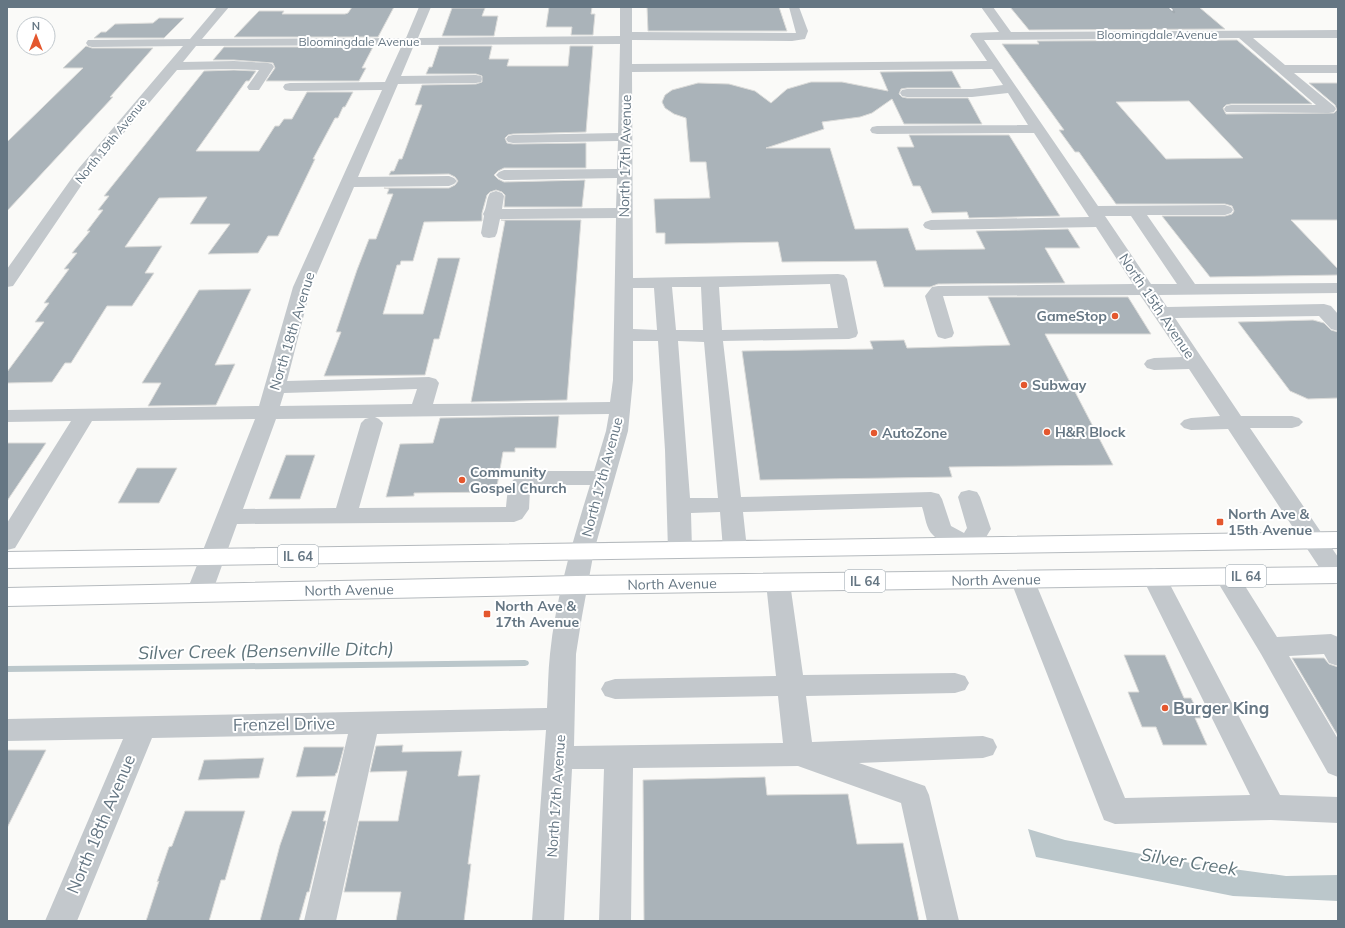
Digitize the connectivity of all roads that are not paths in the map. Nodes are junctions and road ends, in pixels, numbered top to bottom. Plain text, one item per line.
1 (223, 7) edge
2 (425, 7) edge
3 (626, 7) edge
4 (987, 7) edge
5 (794, 8) edge
6 (1241, 34) junction
7 (1338, 34) edge
8 (976, 36) joint
9 (1008, 36) junction
10 (626, 38) junction
11 (410, 41) junction
12 (193, 42) junction
13 (92, 43) dead end
14 (1338, 44) edge
15 (1253, 45) junction
16 (996, 65) junction
17 (174, 66) junction
18 (626, 68) junction
19 (1282, 69) junction
20 (1338, 69) edge
21 (1293, 78) junction
22 (1338, 78) edge
23 (476, 79) dead end
24 (392, 83) junction
25 (254, 87) dead end
26 (290, 87) dead end
27 (1012, 89) junction
28 (907, 93) dead end
29 (1231, 109) dead end
30 (1038, 129) junction
31 (877, 130) dead end
32 (625, 137) junction
33 (625, 173) junction
34 (449, 181) dead end
35 (349, 182) junction
36 (500, 187) junction
37 (1135, 210) junction
38 (1225, 210) dead end
39 (624, 213) junction
40 (491, 214) junction
41 (1097, 217) junction
42 (931, 225) dead end
43 (489, 233) dead end
44 (710, 281) junction
45 (7, 282) edge
46 (662, 282) junction
47 (624, 283) junction
48 (1338, 288) edge
49 (1146, 289) junction
50 (1190, 289) junction
51 (1162, 313) junction
52 (1338, 325) edge
53 (945, 333) dead end
54 (623, 335) junction
55 (668, 335) junction
56 (713, 336) junction
57 (1195, 363) junction
58 (1154, 364) dead end
59 (275, 387) junction
60 (620, 408) junction
61 (421, 410) junction
62 (268, 413) junction
63 (85, 415) junction
64 (7, 416) edge
65 (1235, 422) junction
66 (1292, 422) dead end
67 (372, 423) dead end
68 (1191, 424) dead end
69 (604, 478) junction
70 (969, 497) dead end
71 (732, 505) junction
72 (679, 506) junction
73 (345, 516) junction
74 (228, 517) junction
75 (1315, 540) junction
76 (1338, 540) edge
77 (7, 542) edge
78 (967, 545) junction
79 (735, 549) junction
80 (680, 550) junction
81 (582, 551) junction
82 (213, 558) junction
83 (7, 560) edge
84 (1338, 575) edge
85 (1226, 576) junction
86 (1154, 577) junction
87 (1022, 579) junction
88 (778, 582) junction
89 (576, 585) junction
90 (198, 593) junction
91 (7, 597) edge
92 (1270, 647) junction
93 (1338, 656) edge
94 (955, 683) dead end
95 (791, 686) junction
96 (615, 689) dead end
97 (561, 709) junction
98 (365, 723) junction
99 (142, 728) junction
100 (7, 730) edge
101 (983, 747) dead end
102 (799, 754) junction
103 (618, 757) junction
104 (558, 758) junction
105 (1338, 765) edge
106 (1272, 807) junction
107 (1338, 810) edge
108 (61, 921) edge
109 (320, 921) edge
110 (548, 921) edge
111 (615, 921) edge
112 (943, 921) edge

1 - 12 street, North 19th Avenue
2 - 11 street, North 18th Avenue
3 - 10 street, North 17th Avenue
4 - 9 street
5 - 10 street, Bloomingdale Avenue
6 - 7 street, Bloomingdale Avenue
6 - 9 street, Bloomingdale Avenue
6 - 15 street
8 - 9 street, Bloomingdale Avenue
8 - 16 street, North 15th Avenue
10 - 11 street, Bloomingdale Avenue
10 - 18 street, North 17th Avenue
11 - 12 street, Bloomingdale Avenue
11 - 24 street, North 18th Avenue
12 - 13 street, Bloomingdale Avenue
12 - 17 street, North 19th Avenue
14 - 15 street
15 - 19 street
16 - 18 street
16 - 27 street, North 15th Avenue
17 - 25 street
17 - 45 street, North 19th Avenue
18 - 32 street, North 17th Avenue
19 - 20 street
19 - 21 street
21 - 22 street
21 - 29 street
23 - 24 street
24 - 26 street
24 - 35 street, North 18th Avenue
27 - 28 street
27 - 30 street, North 15th Avenue
30 - 31 street
30 - 41 street, North 15th Avenue
32 - 33 street, North 17th Avenue
32 - 36 street
33 - 36 street
33 - 39 street, North 17th Avenue
34 - 35 street
35 - 59 street, North 18th Avenue
36 - 40 street
37 - 38 street
37 - 41 street
37 - 50 street
39 - 40 street
39 - 47 street, North 17th Avenue
40 - 43 street
41 - 42 street
41 - 49 street, North 15th Avenue
44 - 46 street
44 - 56 street
44 - 56 street
46 - 47 street
46 - 55 street
47 - 54 street, North 17th Avenue
48 - 50 street
49 - 50 street
49 - 51 street, North 15th Avenue
49 - 53 street
51 - 52 street
51 - 57 street, North 15th Avenue
54 - 55 street
54 - 60 street, North 17th Avenue
55 - 56 street
55 - 72 street
56 - 71 street
57 - 58 street
57 - 65 street, North 15th Avenue
59 - 61 street
59 - 62 street, North 18th Avenue
60 - 61 street
60 - 69 street, North 17th Avenue
61 - 62 street
62 - 63 street
62 - 74 street, North 18th Avenue
63 - 64 street
63 - 77 street
65 - 66 street
65 - 68 street
65 - 75 street, North 15th Avenue
67 - 73 street
69 - 73 street
69 - 81 street, North 17th Avenue
70 - 78 street
71 - 72 street
71 - 78 street
71 - 79 street
72 - 80 street
73 - 74 street
74 - 82 street, North 18th Avenue
75 - 76 main road, IL 64
75 - 78 main road, IL 64
75 - 84 street, North 15th Avenue
78 - 79 main road, IL 64
79 - 80 main road, IL 64
80 - 81 main road, IL 64
81 - 82 main road, IL 64
81 - 89 street, North 17th Avenue
82 - 83 main road, IL 64
82 - 90 street, North 18th Avenue
84 - 85 main road, North Avenue / IL 64
85 - 86 main road, North Avenue / IL 64
85 - 92 street
86 - 87 main road, North Avenue / IL 64
86 - 106 street
87 - 88 main road, North Avenue / IL 64
87 - 106 street
88 - 89 main road, North Avenue / IL 64
88 - 95 street
89 - 90 main road, North Avenue / IL 64
89 - 97 street, North 17th Avenue
90 - 91 main road, North Avenue / IL 64
92 - 93 street
92 - 105 street
94 - 95 street
95 - 96 street
95 - 102 street
97 - 98 street, Frenzel Drive
97 - 104 street, North 17th Avenue
98 - 99 street, Frenzel Drive
98 - 109 street
99 - 100 street, Frenzel Drive
99 - 108 street, North 18th Avenue
101 - 102 street
102 - 103 street
102 - 112 street
103 - 104 street
103 - 111 street
104 - 110 street, North 17th Avenue
106 - 107 street

